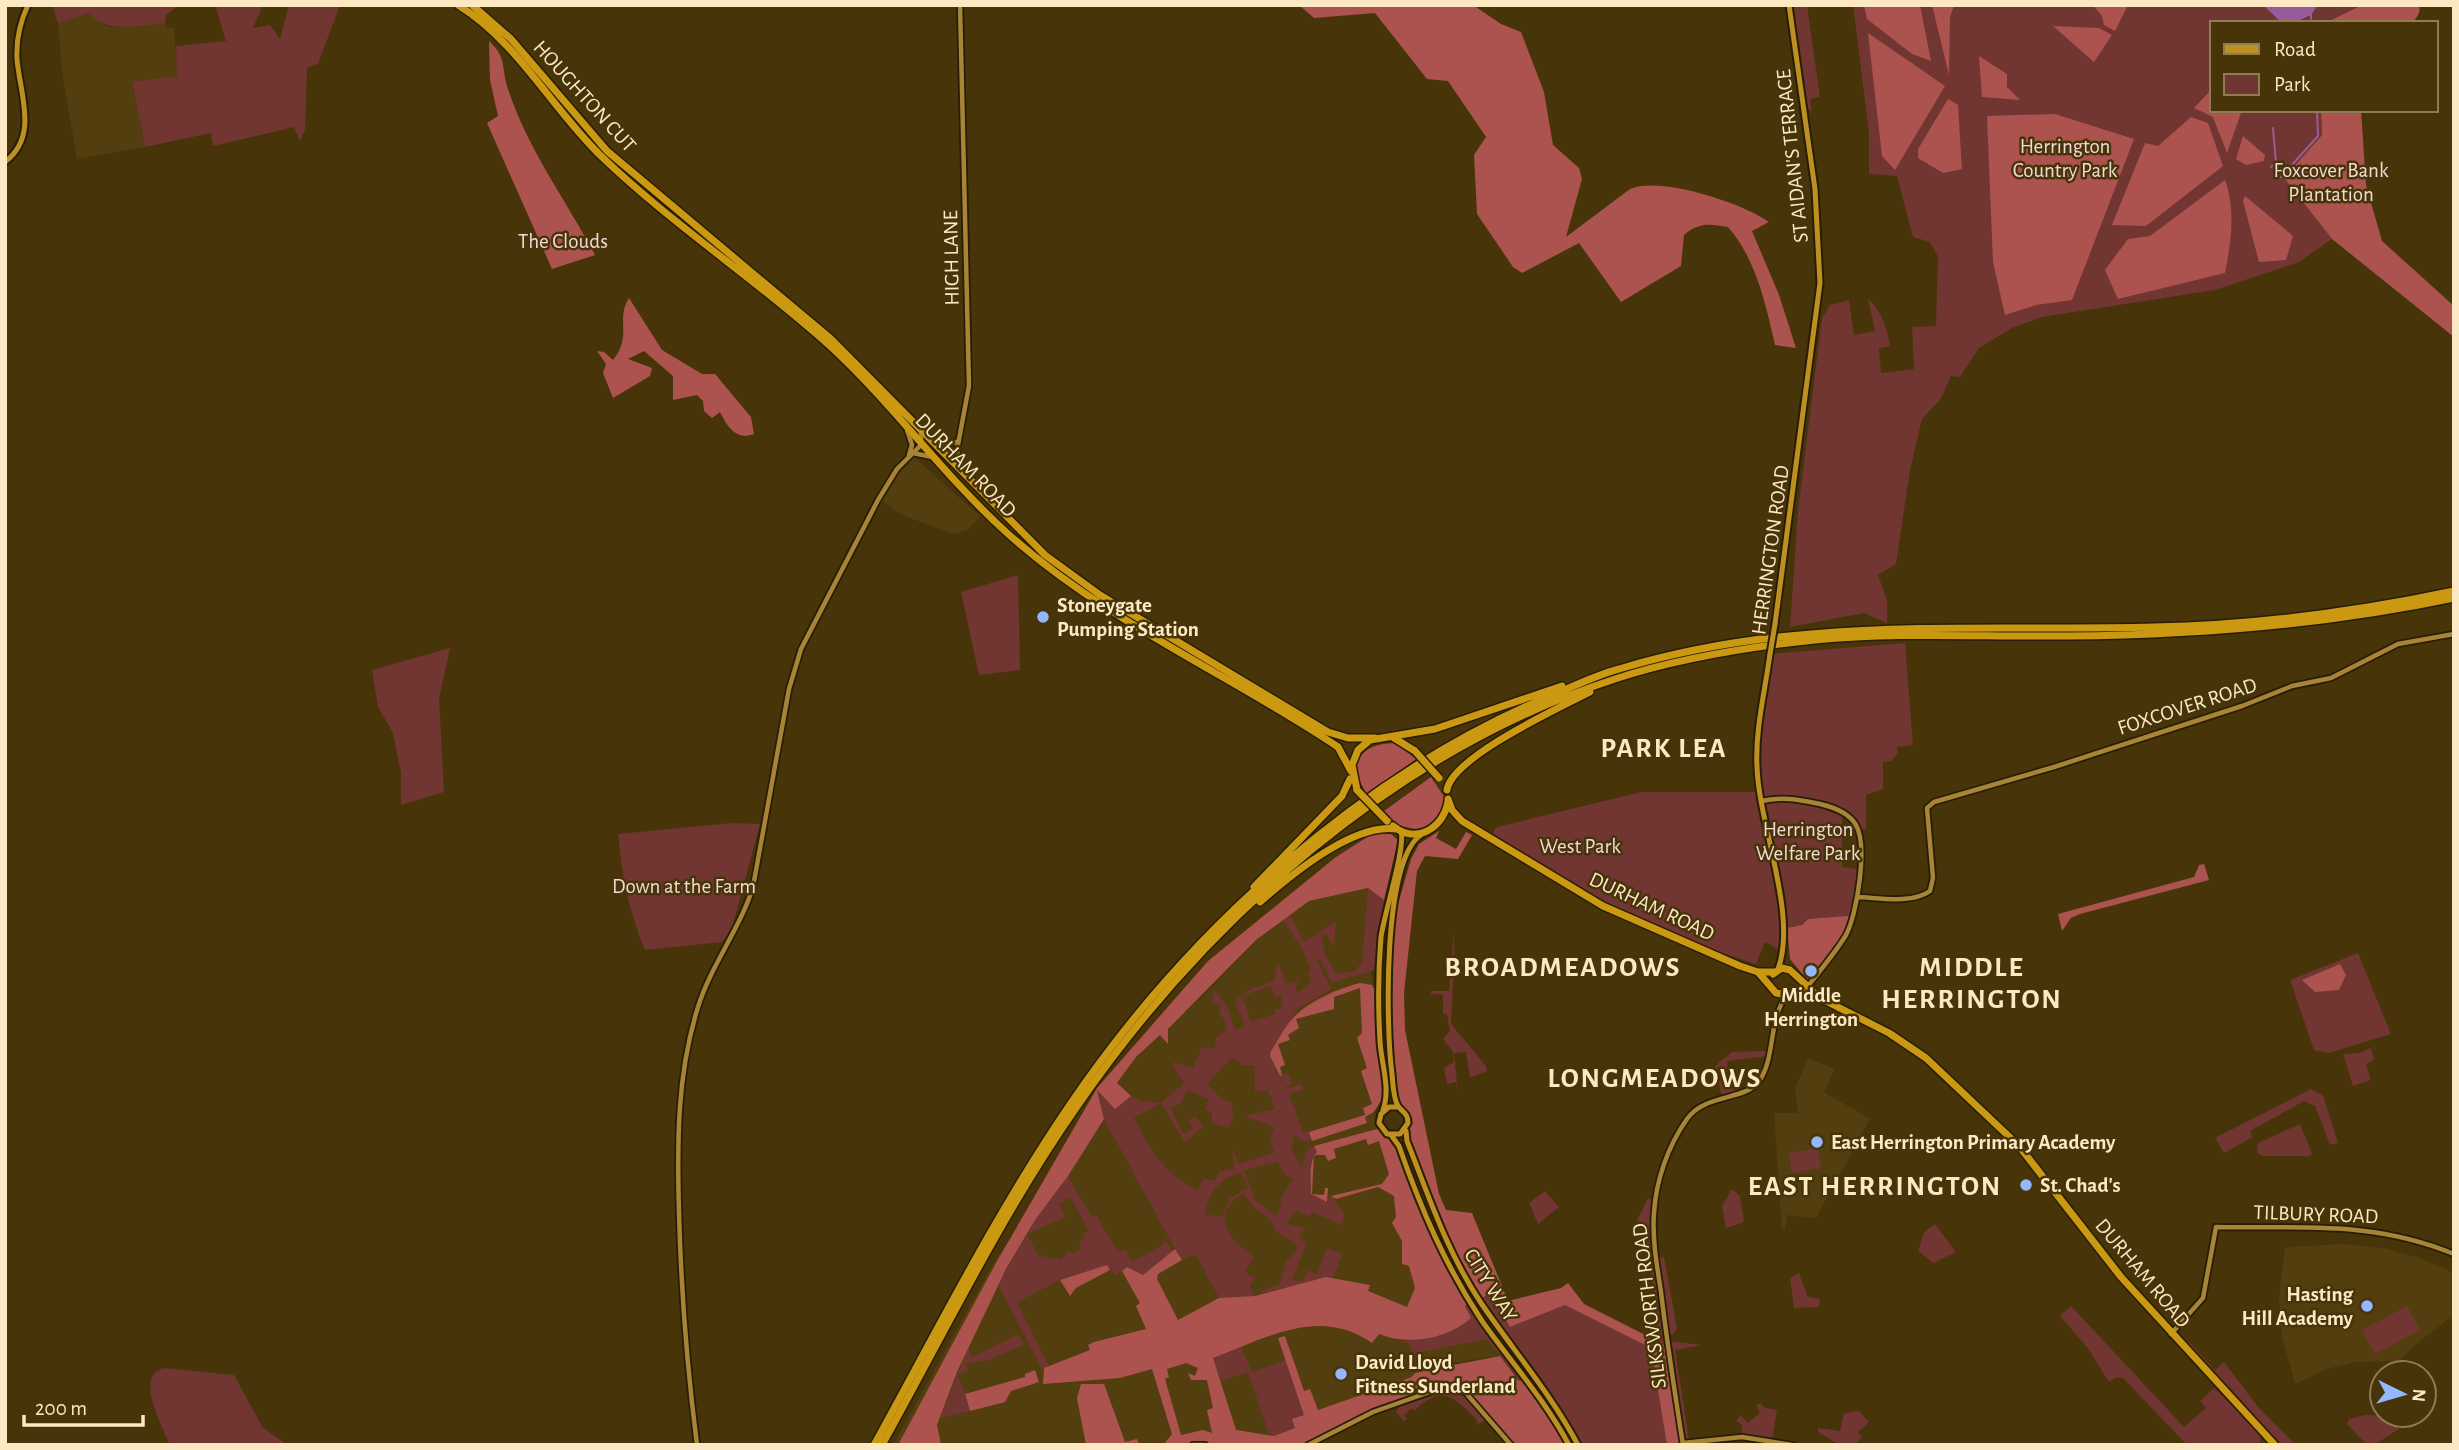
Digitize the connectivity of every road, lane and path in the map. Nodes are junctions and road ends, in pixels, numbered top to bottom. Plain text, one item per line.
1 (28, 5) edge
2 (458, 5) edge
3 (472, 5) edge
4 (960, 5) edge
5 (1789, 5) edge
6 (585, 141) joint
7 (5, 162) edge
8 (673, 209) joint
9 (1819, 303) joint
10 (906, 429) junction
11 (921, 431) junction
12 (960, 431) junction
13 (956, 442) junction
14 (934, 444) junction
15 (921, 445) junction
16 (910, 455) junction
17 (933, 457) junction
18 (950, 461) junction
19 (964, 475) junction
20 (2454, 591) edge
21 (2454, 598) edge
22 (2454, 634) edge
23 (1616, 674) junction
24 (1390, 736) junction
25 (1375, 738) junction
26 (1351, 773) junction
27 (1447, 795) junction
28 (1762, 801) junction
29 (1462, 821) junction
30 (1440, 822) junction
31 (1398, 830) junction
32 (1424, 833) junction
33 (1859, 897) junction
34 (1208, 941) junction
35 (1783, 951) junction
36 (1776, 971) junction
37 (1758, 972) junction
38 (1794, 974) junction
39 (1772, 987) junction
40 (1807, 987) junction
41 (1790, 993) junction
42 (1820, 998) junction
43 (1779, 1008) junction
44 (1398, 1107) junction
45 (1383, 1110) junction
46 (1406, 1128) junction
47 (1391, 1135) junction
48 (2454, 1254) edge
49 (1490, 1316) junction
50 (1483, 1322) junction
51 (2171, 1334) junction
52 (1683, 1444) edge
53 (697, 1445) edge
54 (874, 1445) edge
55 (882, 1445) edge
56 (1193, 1445) edge
57 (1205, 1445) edge
58 (1308, 1445) edge
59 (1511, 1445) edge
60 (1569, 1445) edge
61 (1578, 1445) edge
62 (1792, 1445) edge
63 (2275, 1445) edge

1 - 7 main road
2 - 6 highway, HOUGHTON CUT
3 - 8 highway, HOUGHTON CUT
4 - 12 street, HIGH LANE
5 - 9 main road, ST AIDAN'S TERRACE
6 - 10 highway, DURHAM ROAD
8 - 11 highway, DURHAM ROAD
9 - 28 main road, HERRINGTON ROAD, bridge
10 - 15 highway, DURHAM ROAD
10 - 16 street
11 - 14 highway, DURHAM ROAD
11 - 15 street
12 - 13 street, HIGH LANE
12 - 19 street, HIGH LANE
13 - 14 street
13 - 18 street, HIGH LANE
14 - 18 highway, DURHAM ROAD
15 - 16 street
15 - 17 highway, DURHAM ROAD
16 - 17 street
16 - 53 street
17 - 26 highway, DURHAM ROAD
18 - 19 highway, DURHAM ROAD
19 - 25 highway, DURHAM ROAD
20 - 23 highway
21 - 23 highway
22 - 33 street, FOXCOVER ROAD
23 - 24 highway
23 - 27 highway
23 - 34 highway
24 - 25 highway
24 - 27 highway, bridge
25 - 26 highway
26 - 31 highway, bridge
26 - 34 highway
27 - 29 highway
27 - 30 highway
28 - 33 street
28 - 35 main road, HERRINGTON ROAD
29 - 30 highway
29 - 37 highway, DURHAM ROAD
30 - 32 highway
31 - 32 highway
31 - 34 highway
31 - 45 main road, CITY WAY
32 - 44 main road, CITY WAY
33 - 40 street
34 - 54 highway
34 - 55 highway
35 - 36 main road, HERRINGTON ROAD
35 - 38 main road, HERRINGTON ROAD
36 - 37 highway, DURHAM ROAD
36 - 38 highway, DURHAM ROAD
36 - 39 highway
37 - 39 highway, DURHAM ROAD
38 - 40 highway, DURHAM ROAD
38 - 41 highway
39 - 41 highway, DURHAM ROAD
39 - 43 street
40 - 42 highway, DURHAM ROAD
41 - 42 highway, DURHAM ROAD
41 - 43 street, SILKSWORTH ROAD
42 - 51 highway, DURHAM ROAD
43 - 52 street, SILKSWORTH ROAD
44 - 45 main road
44 - 46 main road, CITY WAY
45 - 47 main road, CITY WAY
46 - 47 main road
46 - 49 main road, CITY WAY
47 - 50 main road, CITY WAY
48 - 51 street, TILBURY ROAD
49 - 50 main road
49 - 61 main road, CITY WAY
50 - 60 main road, CITY WAY
51 - 63 highway, DURHAM ROAD
52 - 62 street
56 - 57 street
58 - 59 street

